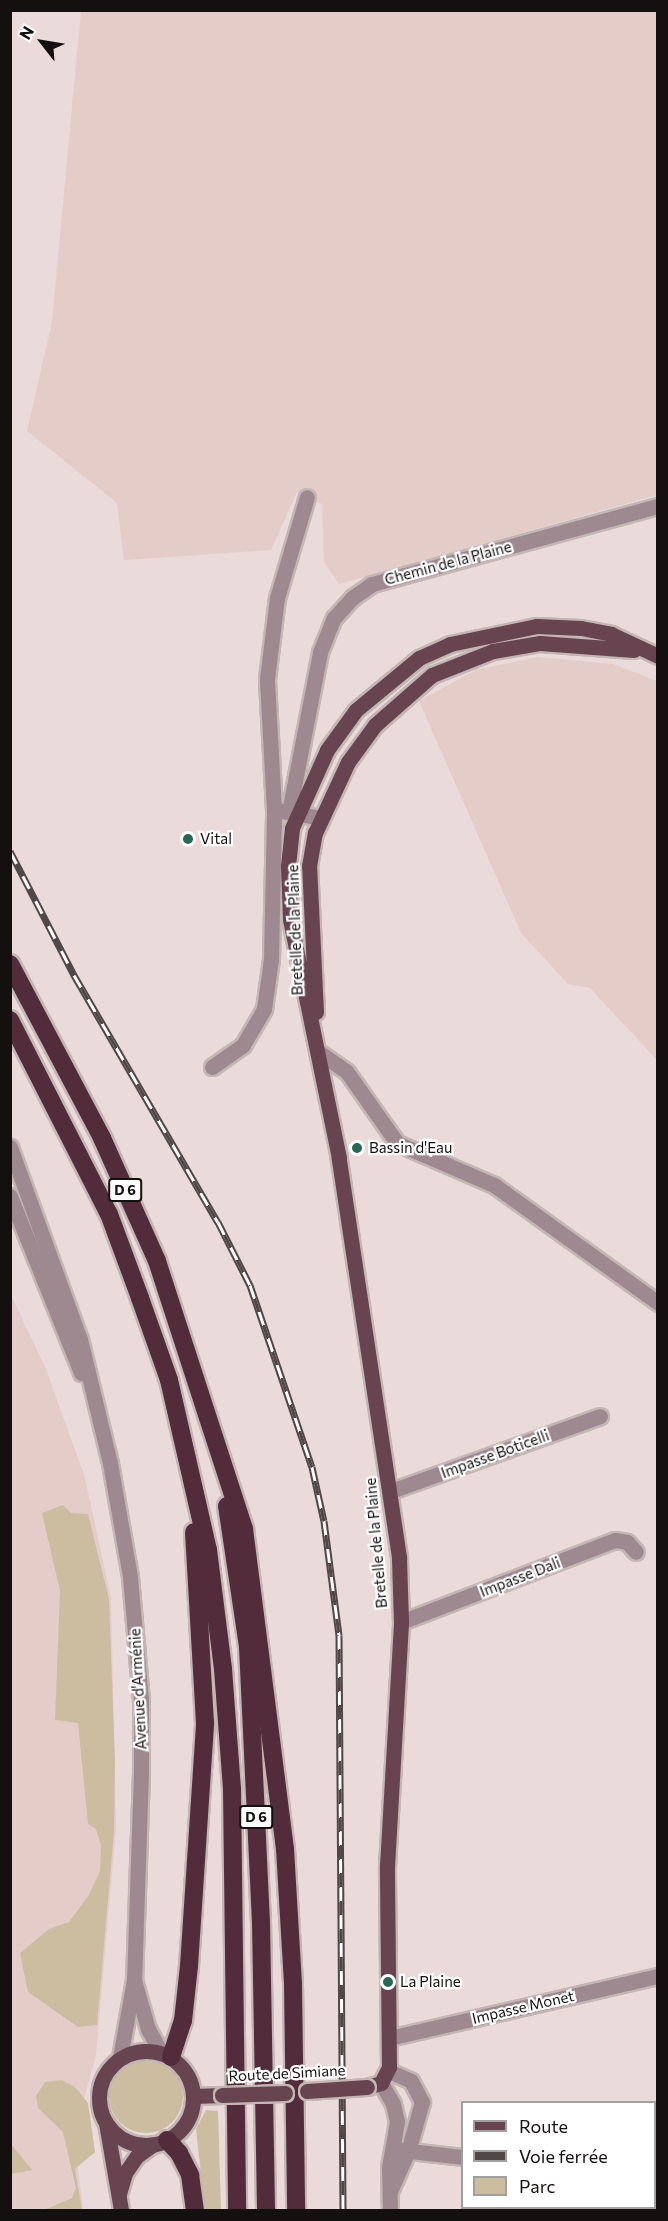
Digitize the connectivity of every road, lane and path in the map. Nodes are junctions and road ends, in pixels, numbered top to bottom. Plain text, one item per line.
1 (308, 497) dead end
2 (657, 506) edge
3 (653, 654) edge
4 (287, 812) junction
5 (320, 818) junction
6 (10, 964) edge
7 (10, 1020) edge
8 (320, 1053) junction
9 (212, 1067) dead end
10 (12, 1154) edge
11 (10, 1196) edge
12 (657, 1303) edge
13 (94, 1403) junction
14 (600, 1416) dead end
15 (213, 1427) junction
16 (188, 1458) junction
17 (390, 1491) junction
18 (636, 1552) dead end
19 (401, 1622) junction
20 (657, 1976) edge
21 (134, 1980) junction
22 (389, 2038) junction
23 (166, 2054) junction
24 (120, 2057) junction
25 (379, 2080) junction
26 (295, 2092) junction
27 (194, 2096) junction
28 (106, 2123) junction
29 (160, 2143) junction
30 (392, 2150) junction
31 (408, 2151) junction
32 (461, 2157) edge
33 (392, 2189) junction
34 (120, 2204) edge
35 (195, 2211) edge
36 (237, 2211) edge
37 (266, 2211) edge
38 (296, 2211) edge
39 (390, 2211) edge

1 - 4 street
2 - 4 street, Chemin de la Plaine
3 - 4 main road, Bretelle de la Plaine
3 - 5 main road, Bretelle de la Plaine
4 - 5 street
4 - 8 main road, Bretelle de la Plaine
4 - 9 street
5 - 8 main road, Bretelle de la Plaine
6 - 15 highway, D 6
7 - 16 highway, D 6
8 - 12 street
8 - 17 main road, Bretelle de la Plaine
10 - 13 street, Avenue d'Arménie
11 - 13 street, Avenue d'Arménie
13 - 21 street, Avenue d'Arménie
14 - 17 street, Impasse Boticelli
15 - 26 highway
15 - 37 highway, D 6
16 - 23 highway
16 - 36 highway, D 6
17 - 19 main road, Bretelle de la Plaine
18 - 19 street, Impasse Dali
19 - 22 main road, Bretelle de la Plaine
20 - 22 street, Impasse Monet
21 - 23 street, Avenue d'Arménie
21 - 24 street, Avenue d'Arménie
22 - 25 main road, Bretelle de la Plaine
23 - 24 main road
23 - 27 main road
24 - 28 main road
25 - 26 main road, Route de Simiane, bridge
25 - 30 street
25 - 31 street
26 - 27 main road, Route de Simiane, bridge
26 - 38 highway
27 - 29 main road
28 - 29 main road
28 - 34 main road
29 - 34 main road
29 - 35 highway
30 - 31 street
30 - 33 street
31 - 32 street
31 - 33 street
33 - 39 street

